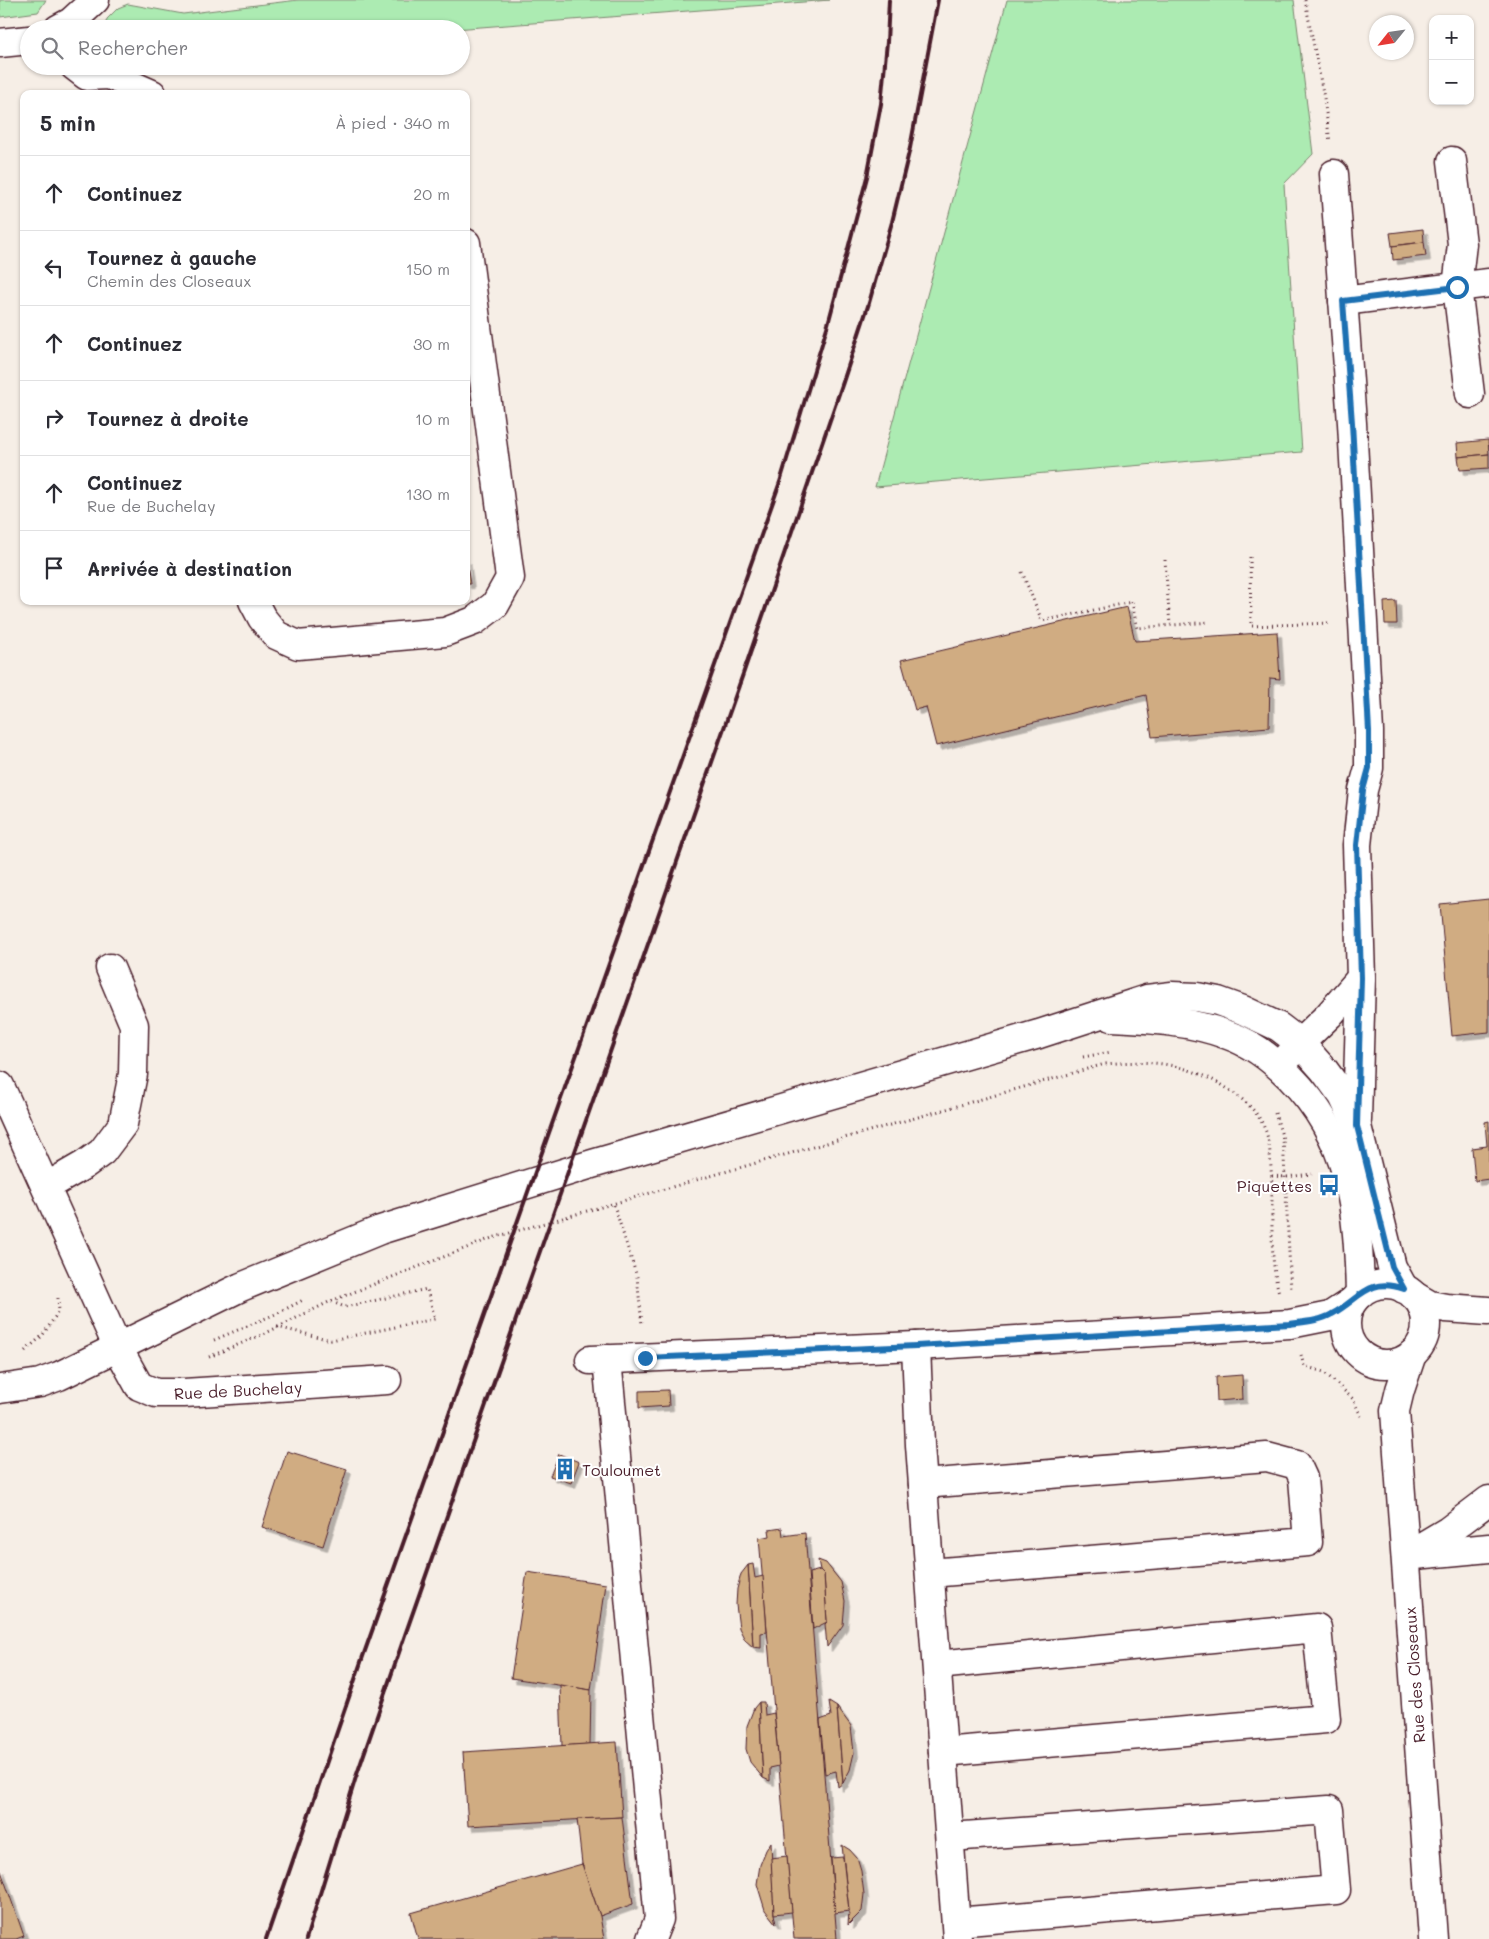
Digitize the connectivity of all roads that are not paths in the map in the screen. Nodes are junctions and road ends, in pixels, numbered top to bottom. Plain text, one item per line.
1 (95, 0) edge
2 (73, 20) edge
3 (20, 41) edge
4 (0, 43) edge
5 (85, 75) edge
6 (108, 75) edge
7 (108, 75) edge
8 (143, 90) edge
9 (1452, 161) dead end
10 (1334, 174) road end
11 (470, 273) edge
12 (1489, 283) edge
13 (1457, 287) junction
14 (1343, 301) junction
15 (1470, 394) dead end
16 (255, 605) edge
17 (110, 968) dead end
18 (1361, 978) junction
19 (1098, 1016) junction
20 (1300, 1043) junction
21 (1280, 1066) junction
22 (0, 1086) edge
23 (1357, 1126) junction
24 (46, 1187) junction
25 (1409, 1292) junction
26 (1357, 1297) junction
27 (1488, 1311) edge
28 (1297, 1323) junction
29 (916, 1346) junction
30 (1417, 1346) junction
31 (118, 1348) junction
32 (1356, 1350) junction
33 (388, 1380) dead end
34 (0, 1389) edge
35 (1395, 1412) junction
36 (924, 1484) junction
37 (1489, 1500) edge
38 (1489, 1548) edge
39 (1406, 1556) junction
40 (930, 1573) junction
41 (937, 1665) junction
42 (943, 1752) junction
43 (950, 1837) junction
44 (956, 1930) edge
45 (651, 1939) edge
46 (1433, 1939) edge

1 - 2 street
3 - 4 street
5 - 7 street
6 - 8 street
9 - 13 street
10 - 14 street
11 - 16 street
12 - 13 street
13 - 14 street
13 - 15 street
14 - 18 street
17 - 24 street
18 - 20 street
18 - 23 street
19 - 20 street
19 - 21 street
19 - 31 street
20 - 21 street
20 - 23 street
21 - 26 street
22 - 24 street, Rue de Buchelay
23 - 25 street
24 - 31 street, Rue de Buchelay
25 - 26 street
25 - 27 street
25 - 30 street
26 - 28 street
26 - 32 street
27 - 30 street
28 - 29 street
28 - 32 street
29 - 36 street
29 - 45 street
30 - 32 street
30 - 35 street, Rue des Closeaux
31 - 33 street, Rue de Buchelay
31 - 34 street
32 - 35 street, Rue des Closeaux
35 - 39 street, Rue des Closeaux
36 - 40 street
36 - 40 street
37 - 39 street
38 - 39 street
39 - 46 street, Rue des Closeaux
40 - 41 street
41 - 42 street
41 - 42 street
42 - 43 street
43 - 44 street
43 - 44 street

